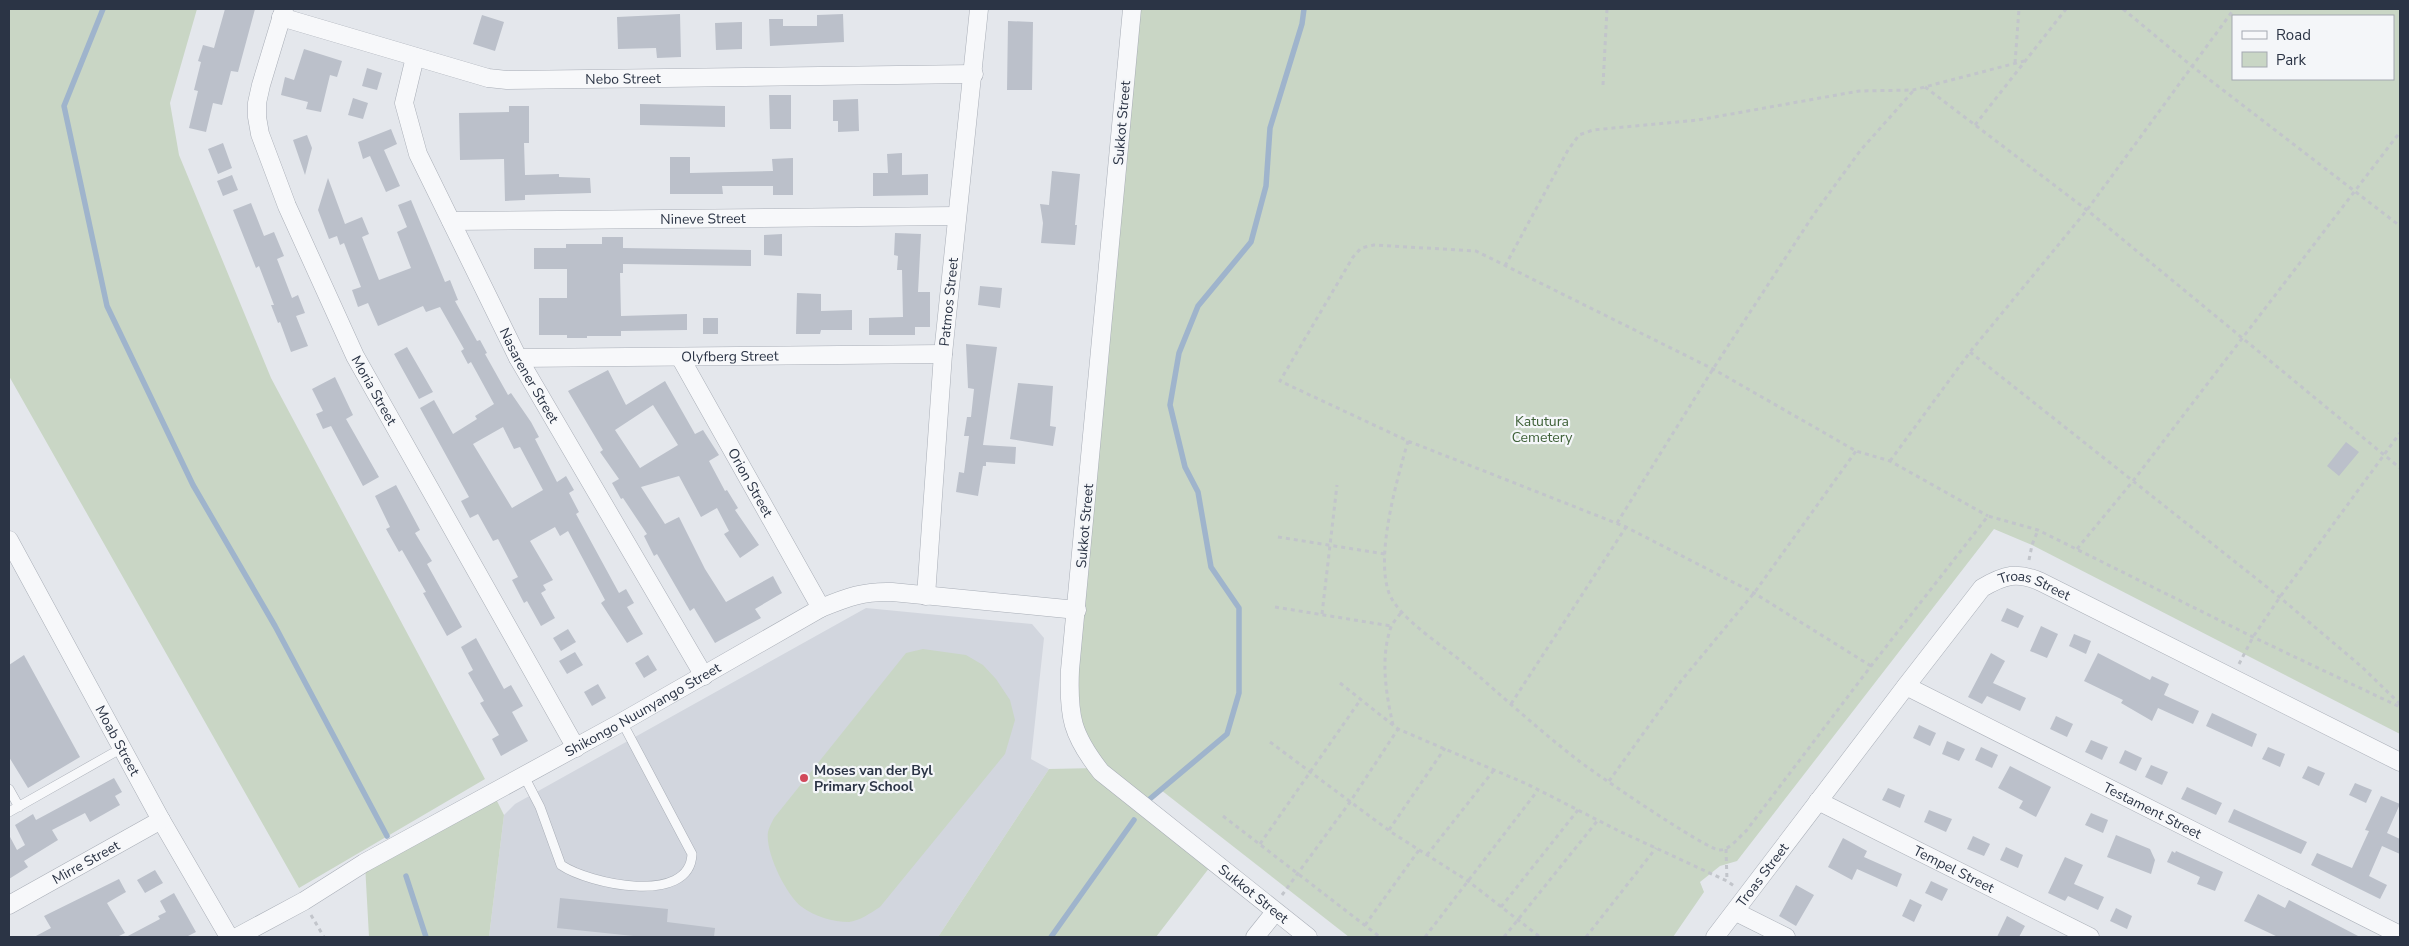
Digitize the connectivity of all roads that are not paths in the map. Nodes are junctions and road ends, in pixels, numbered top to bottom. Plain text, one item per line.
1 (979, 9) edge
2 (1132, 9) edge
3 (283, 13) edge
4 (415, 57) junction
5 (974, 74) junction
6 (956, 216) junction
7 (451, 221) junction
8 (943, 354) junction
9 (680, 357) junction
10 (518, 358) junction
11 (9, 540) edge
12 (926, 596) junction
13 (821, 608) junction
14 (1077, 610) junction
15 (704, 676) junction
16 (1906, 686) junction
17 (622, 722) junction
18 (122, 748) junction
19 (576, 748) junction
20 (2400, 762) edge
21 (524, 776) junction
22 (9, 789) edge
23 (1818, 801) junction
24 (19, 807) junction
25 (9, 812) edge
26 (161, 820) junction
27 (9, 905) edge
28 (1273, 910) junction
29 (1736, 912) junction
30 (2397, 936) edge
31 (229, 937) edge
32 (237, 937) edge
33 (1255, 937) edge
34 (1308, 937) edge
35 (1715, 937) edge
36 (1786, 937) edge
37 (2090, 937) edge

1 - 5 street, Patmos Street
2 - 14 street, Sukkot Street
3 - 4 street, Nebo Street
3 - 19 street, Moria Street
4 - 5 street, Nebo Street
4 - 7 street, Nasarener Street
5 - 6 street, Patmos Street
6 - 7 street, Nineve Street
6 - 8 street, Patmos Street
7 - 10 street, Nasarener Street
8 - 9 street, Olyfberg Street
8 - 12 street, Patmos Street
9 - 10 street, Olyfberg Street
9 - 13 street, Orion Street
10 - 15 street, Nasarener Street
11 - 18 street, Moab Street
12 - 13 street, Shikongo Nuunyango Street
12 - 14 street, Shikongo Nuunyango Street
13 - 15 street, Shikongo Nuunyango Street
14 - 28 street, Sukkot Street
15 - 17 street, Shikongo Nuunyango Street
16 - 20 street, Troas Street
16 - 23 street, Troas Street
16 - 30 street, Testament Street
17 - 19 street, Shikongo Nuunyango Street
17 - 21 lane
18 - 24 lane
18 - 26 street, Moab Street
19 - 21 street, Shikongo Nuunyango Street
21 - 32 street, Shikongo Nuunyango Street
22 - 24 lane
23 - 29 street, Troas Street
23 - 37 street, Tempel Street
24 - 25 lane
26 - 27 street, Mirre Street
26 - 31 street, Moab Street
28 - 33 street
28 - 34 street, Sukkot Street
29 - 35 street, Troas Street
29 - 36 street

